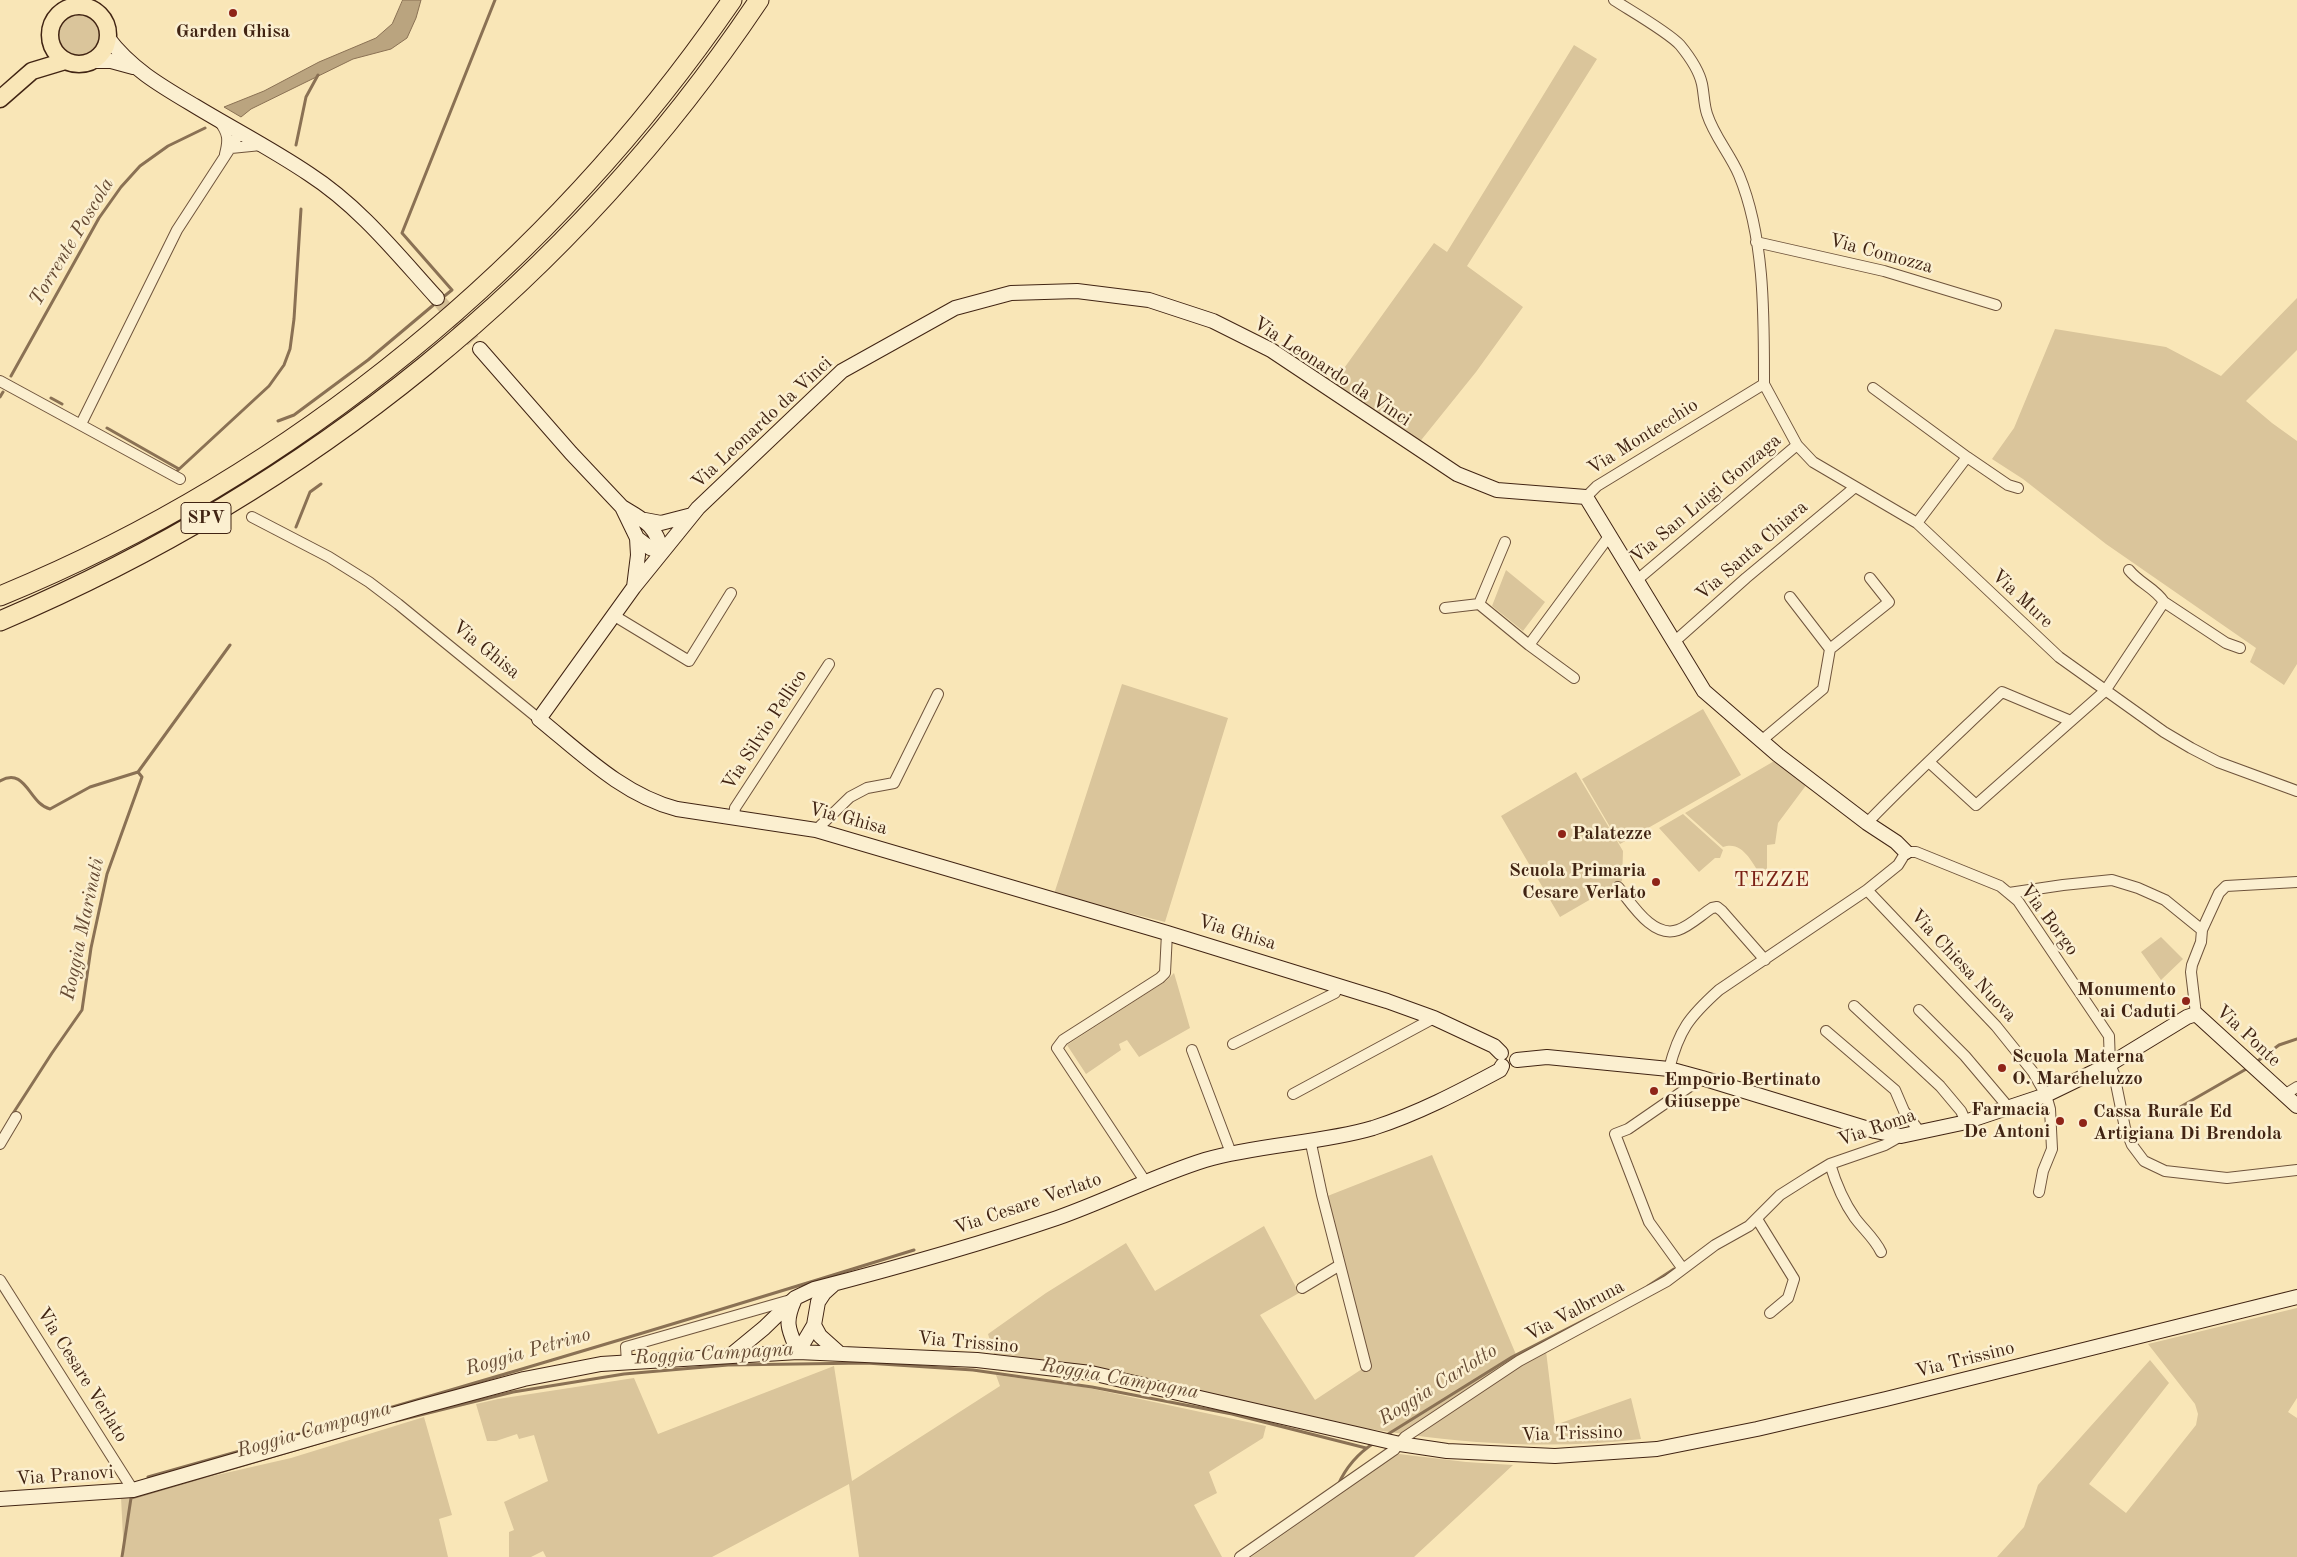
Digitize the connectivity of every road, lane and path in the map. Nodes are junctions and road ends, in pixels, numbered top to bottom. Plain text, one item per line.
1 (732, 0) edge
2 (759, 0) edge
3 (1614, 0) edge
4 (81, 3) edge
5 (100, 7) edge
6 (50, 35) junction
7 (108, 38) junction
8 (94, 60) junction
9 (65, 61) junction
10 (135, 68) junction
11 (32, 71) junction
12 (0, 98) edge
13 (219, 120) junction
14 (240, 133) junction
15 (261, 146) junction
16 (228, 151) junction
17 (1756, 242) junction
18 (437, 298) tunnel mouth
19 (1996, 305) dead end
20 (480, 349) tunnel mouth
21 (0, 381) edge
22 (1764, 384) junction
23 (1873, 388) dead end
24 (81, 424) junction
25 (1797, 445) junction
26 (1967, 456) junction
27 (180, 479) dead end
28 (1854, 488) junction
29 (2018, 488) dead end
30 (1586, 497) junction
31 (622, 507) junction
32 (693, 515) junction
33 (252, 517) dead end
34 (645, 520) junction
35 (1917, 523) junction
36 (1610, 535) junction
37 (637, 538) junction
38 (1505, 542) dead end
39 (662, 552) junction
40 (2129, 570) dead end
41 (1870, 578) dead end
42 (1637, 580) junction
43 (634, 587) junction
44 (731, 593) dead end
45 (0, 596) edge
46 (1790, 597) dead end
47 (2164, 602) junction
48 (1479, 604) junction
49 (1445, 608) dead end
50 (613, 615) junction
51 (0, 621) edge
52 (1674, 642) junction
53 (1529, 645) junction
54 (1830, 648) junction
55 (2240, 648) dead end
56 (830, 664) dead end
57 (1574, 678) dead end
58 (2106, 691) junction
59 (938, 694) dead end
60 (539, 719) junction
61 (2071, 721) junction
62 (1762, 741) junction
63 (1929, 762) junction
64 (2297, 791) edge
65 (734, 817) junction
66 (1867, 823) junction
67 (816, 830) junction
68 (1906, 852) junction
69 (2297, 882) edge
70 (1618, 887) dead end
71 (1867, 890) junction
72 (2009, 893) junction
73 (2202, 930) junction
74 (1167, 933) junction
75 (1765, 960) junction
76 (1338, 986) junction
77 (1854, 1006) dead end
78 (1919, 1010) dead end
79 (2196, 1014) junction
80 (1434, 1018) junction
81 (1826, 1031) dead end
82 (1233, 1044) dead end
83 (1192, 1050) dead end
84 (1502, 1059) junction
85 (2110, 1064) junction
86 (1669, 1069) junction
87 (1702, 1078) junction
88 (2297, 1087) edge
89 (1292, 1094) dead end
90 (2046, 1095) junction
91 (2284, 1095) junction
92 (2297, 1106) edge
93 (2009, 1108) junction
94 (16, 1117) dead end
95 (1966, 1122) junction
96 (1920, 1132) junction
97 (1900, 1136) junction
98 (1310, 1139) junction
99 (0, 1144) edge
100 (1231, 1154) junction
101 (1830, 1164) junction
102 (2297, 1170) edge
103 (1810, 1176) joint
104 (1145, 1181) junction
105 (2038, 1192) dead end
106 (1757, 1219) junction
107 (1881, 1252) dead end
108 (1340, 1265) junction
109 (1683, 1269) junction
110 (0, 1280) edge
111 (836, 1283) junction
112 (1302, 1288) dead end
113 (2297, 1297) edge
114 (795, 1298) junction
115 (1770, 1313) dead end
116 (814, 1325) junction
117 (798, 1352) junction
118 (839, 1353) junction
119 (730, 1356) junction
120 (628, 1362) junction
121 (1366, 1366) dead end
122 (1400, 1444) junction
123 (133, 1490) junction
124 (0, 1498) edge
125 (1240, 1557) edge

1 - 45 highway, SPV
2 - 51 highway, SPV
3 - 17 street
4 - 5 main road
4 - 6 main road
5 - 7 main road
6 - 9 main road
6 - 11 main road
7 - 8 main road
7 - 10 street
8 - 9 main road
8 - 10 street
9 - 11 main road
10 - 13 street
11 - 12 main road
13 - 14 street
13 - 16 street
14 - 15 street
14 - 16 street
15 - 16 street
15 - 18 street
16 - 24 street
17 - 19 street, Via Comozza
17 - 22 street
20 - 31 street
21 - 24 street
22 - 25 street, Via Mure
22 - 30 street, Via Montecchio
23 - 26 street
24 - 27 street
25 - 28 street, Via Mure
25 - 42 street, Via San Luigi Gonzaga
26 - 29 street
26 - 35 street
28 - 35 street, Via Mure
28 - 52 street, Via Santa Chiara
30 - 32 street, Via Leonardo da Vinci
30 - 36 street, Via Montecchio
31 - 34 street
31 - 37 street
32 - 34 street
32 - 39 street, Via Leonardo da Vinci
33 - 60 street, Via Ghisa
34 - 39 street
35 - 58 street, Via Mure
36 - 42 street, Via Montecchio
36 - 53 street
37 - 39 street
37 - 43 street
38 - 48 street
39 - 43 street, Via Leonardo da Vinci
40 - 47 street
41 - 54 street
42 - 52 street, Via Montecchio
43 - 50 street, Via Leonardo da Vinci
44 - 50 street
46 - 54 street
47 - 55 street
47 - 58 street
48 - 49 street
48 - 53 street
50 - 60 street, Via Leonardo da Vinci
52 - 62 street, Via Montecchio
53 - 57 street
54 - 62 street
56 - 65 street, Via Silvio Pellico
58 - 61 street
58 - 64 street, Via Mure
59 - 67 street
60 - 65 street, Via Ghisa
61 - 63 street
61 - 63 street
62 - 66 street, Via Montecchio
63 - 66 street
65 - 67 street, Via Ghisa
66 - 68 street, Via Montecchio
67 - 74 street, Via Ghisa
68 - 71 street
68 - 72 street, Via Borgo
69 - 73 street
70 - 75 street
71 - 75 street
71 - 90 street, Via Chiesa Nuova
72 - 73 street
72 - 85 street, Via Borgo
73 - 79 street
74 - 76 street, Via Ghisa
74 - 104 street
75 - 86 street
76 - 80 street, Via Ghisa
76 - 82 street
77 - 95 street
78 - 93 street
79 - 85 street, Via Roma
79 - 91 street, Via Ponte
80 - 84 street, Via Ghisa
80 - 89 street
81 - 96 street
83 - 100 street
84 - 86 street
84 - 98 street, Via Cesare Verlato
85 - 90 street, Via Roma
85 - 102 street, Via Borgo
86 - 87 street
87 - 97 street
87 - 109 street
88 - 91 street
90 - 93 street, Via Roma
90 - 105 street, Via Chiesa Nuova
91 - 92 street, Via Ponte
93 - 95 street, Via Roma
94 - 99 street
95 - 96 street, Via Roma
96 - 97 street, Via Roma
97 - 101 street, Via Roma
98 - 100 street, Via Cesare Verlato
98 - 108 street
100 - 104 street, Via Cesare Verlato
101 - 103 street, Via Roma
101 - 107 street
103 - 106 street, Via Valbruna
104 - 111 street, Via Cesare Verlato
106 - 109 street, Via Valbruna
106 - 115 street
108 - 112 street
108 - 121 street
109 - 122 street, Via Valbruna
110 - 123 street, Via Cesare Verlato
111 - 114 street, Via Cesare Verlato
111 - 116 street, Via Cesare Verlato
113 - 122 street, Via Trissino
114 - 117 street
114 - 119 street, Via Cesare Verlato
114 - 120 street, Via Cesare Verlato
116 - 117 street, Via Cesare Verlato
116 - 118 street
117 - 118 street
117 - 119 street
118 - 122 street, Via Trissino
119 - 120 street
120 - 123 street, Via Pranovi
122 - 125 street, Via Valbruna
123 - 124 street, Via Pranovi

